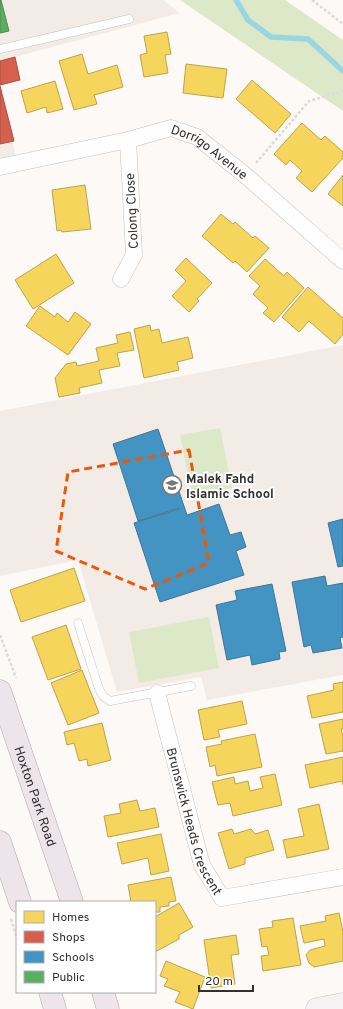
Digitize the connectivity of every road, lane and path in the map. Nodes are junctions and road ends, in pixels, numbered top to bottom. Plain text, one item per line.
1 (312, 0) edge
2 (129, 19) dead end
3 (343, 24) edge
4 (0, 49) edge
5 (343, 91) edge
6 (128, 140) junction
7 (255, 163) dead end
8 (0, 167) edge
9 (343, 261) edge
10 (121, 279) dead end
11 (78, 623) dead end
12 (191, 686) dead end
13 (0, 691) edge
14 (157, 693) junction
15 (0, 842) edge
16 (343, 878) edge
17 (20, 901) edge
18 (72, 901) edge
19 (50, 993) edge
20 (102, 993) edge
21 (343, 1004) edge
22 (55, 1009) edge
23 (108, 1009) edge
24 (317, 1009) edge

1 - 3 path
2 - 4 lane
5 - 7 path
6 - 8 street, Dorrigo Avenue
6 - 9 street, Dorrigo Avenue
6 - 10 street, Colong Close
11 - 14 lane
12 - 14 lane
13 - 18 main road, Hoxton Park Road
14 - 16 street, Brunswick Heads Crescent
15 - 17 main road
19 - 22 main road
20 - 23 main road
21 - 24 street

